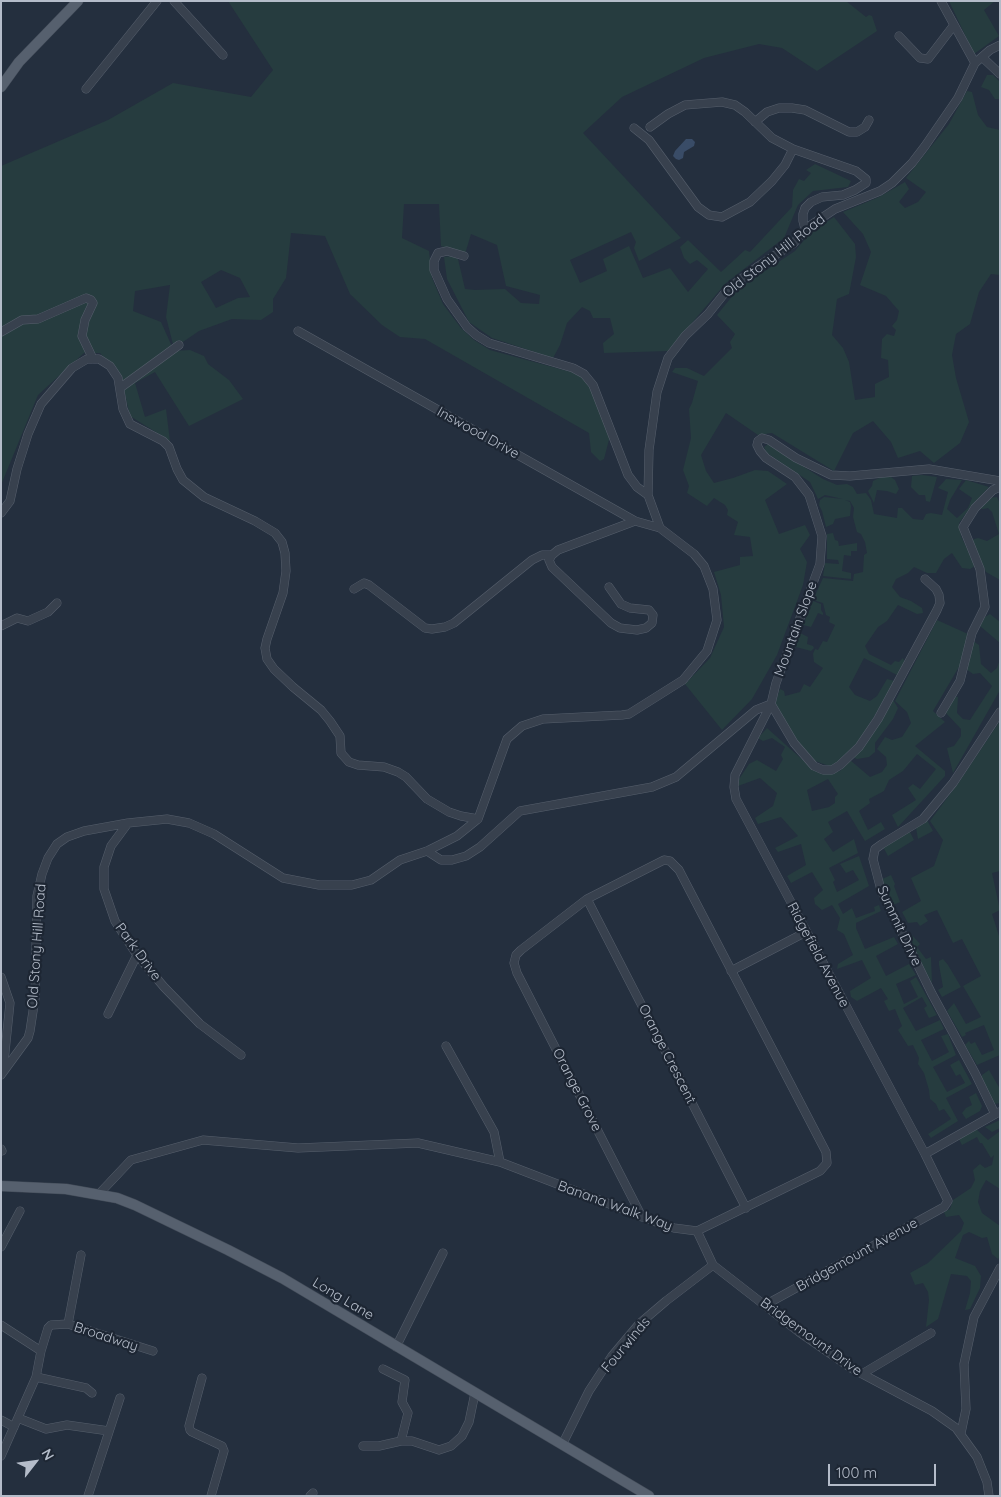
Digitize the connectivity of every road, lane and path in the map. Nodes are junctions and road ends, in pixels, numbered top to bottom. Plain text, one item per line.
1 (78, 1) edge
2 (157, 1) edge
3 (174, 1) edge
4 (941, 1) edge
5 (954, 25) junction
6 (899, 36) dead end
7 (1000, 44) edge
8 (223, 54) dead end
9 (982, 57) junction
10 (975, 63) junction
11 (1000, 74) edge
12 (1, 87) edge
13 (86, 88) dead end
14 (869, 120) dead end
15 (754, 122) junction
16 (650, 127) dead end
17 (634, 128) dead end
18 (793, 150) junction
19 (805, 229) junction
20 (464, 256) dead end
21 (298, 331) dead end
22 (1, 332) edge
23 (180, 345) dead end
24 (93, 359) junction
25 (120, 388) junction
26 (1000, 480) edge
27 (1000, 487) edge
28 (648, 495) junction
29 (1, 513) edge
30 (635, 521) junction
31 (660, 528) junction
32 (552, 555) junction
33 (926, 579) dead end
34 (609, 587) dead end
35 (354, 589) dead end
36 (57, 603) dead end
37 (1, 626) edge
38 (771, 704) junction
39 (1000, 712) edge
40 (941, 713) dead end
41 (478, 819) junction
42 (128, 823) junction
43 (427, 851) junction
44 (587, 899) junction
45 (806, 932) junction
46 (137, 955) junction
47 (731, 971) junction
48 (1, 977) edge
49 (108, 1014) dead end
50 (446, 1046) dead end
51 (241, 1055) dead end
52 (2, 1074) edge
53 (997, 1113) edge
54 (925, 1154) junction
55 (500, 1162) junction
56 (1, 1186) edge
57 (98, 1195) junction
58 (948, 1203) joint
59 (746, 1208) junction
60 (20, 1211) dead end
61 (642, 1217) junction
62 (697, 1231) junction
63 (1, 1247) edge
64 (443, 1253) dead end
65 (81, 1255) dead end
66 (713, 1265) junction
67 (1000, 1268) edge
68 (766, 1305) junction
69 (68, 1324) junction
70 (1, 1325) edge
71 (931, 1333) dead end
72 (396, 1347) junction
73 (41, 1351) junction
74 (153, 1351) dead end
75 (383, 1368) dead end
76 (862, 1374) junction
77 (36, 1378) junction
78 (202, 1378) dead end
79 (92, 1393) dead end
80 (475, 1393) junction
81 (120, 1398) dead end
82 (18, 1418) junction
83 (1, 1420) edge
84 (14, 1427) junction
85 (109, 1431) junction
86 (962, 1433) junction
87 (402, 1441) junction
88 (562, 1445) junction
89 (363, 1446) dead end
90 (1, 1456) edge
91 (88, 1496) edge
92 (211, 1496) edge
93 (648, 1496) edge
94 (989, 1496) edge

1 - 12 main road
2 - 13 street
3 - 8 street
4 - 5 street
5 - 6 street
5 - 10 street
7 - 9 street, Old Stony Hill Road
9 - 10 street, Old Stony Hill Road
9 - 11 street
10 - 19 street, Old Stony Hill Road
14 - 15 street
15 - 16 street
15 - 18 street
17 - 18 street
18 - 19 street
19 - 28 street, Old Stony Hill Road
20 - 28 street
21 - 30 street, Inswood Drive
22 - 24 street
23 - 25 street
24 - 25 street
24 - 29 street
25 - 41 street
26 - 38 street, Mountain Slope
27 - 40 street
28 - 31 street, Old Stony Hill Road
30 - 31 street, Inswood Drive
30 - 32 street
31 - 41 street
32 - 34 street
32 - 35 street
33 - 38 street
36 - 37 street
38 - 43 street
38 - 45 street, Ridgefield Avenue
39 - 53 street, Summit Drive
41 - 43 street, Old Stony Hill Road
42 - 43 street, Old Stony Hill Road
42 - 46 street, Park Drive
42 - 52 street, Old Stony Hill Road
44 - 47 street
44 - 59 street, Orange Crescent
44 - 61 street, Orange Grove
45 - 47 street
45 - 54 street, Ridgefield Avenue
46 - 49 street
46 - 51 street, Park Drive
47 - 59 street
48 - 52 street
50 - 55 street
53 - 54 street
54 - 58 street, Ridgefield Avenue
55 - 57 street, Banana Walk Way
55 - 61 street, Banana Walk Way
56 - 57 main road, Long Lane
57 - 72 main road, Long Lane
58 - 68 street, Bridgemount Avenue
59 - 62 street
60 - 63 street
61 - 62 street, Banana Walk Way
62 - 66 street, Bridgemount Drive
64 - 72 street
65 - 69 street
66 - 68 street, Bridgemount Drive
66 - 88 street, Fourwinds
67 - 86 street
68 - 76 street, Bridgemount Drive
69 - 73 street, Broadway
69 - 74 street, Broadway
70 - 73 street
71 - 76 street
72 - 80 main road, Long Lane
73 - 77 street, Broadway
75 - 87 street
76 - 86 street, Bridgemount Drive
77 - 79 street
77 - 82 street, Broadway
78 - 92 street
80 - 87 street
80 - 88 main road, Long Lane
81 - 85 street
82 - 84 street, Broadway
82 - 85 street
83 - 84 street
84 - 90 street, Broadway
85 - 91 street
86 - 94 street, Bridgemount Drive
87 - 89 street
88 - 93 main road, Long Lane

